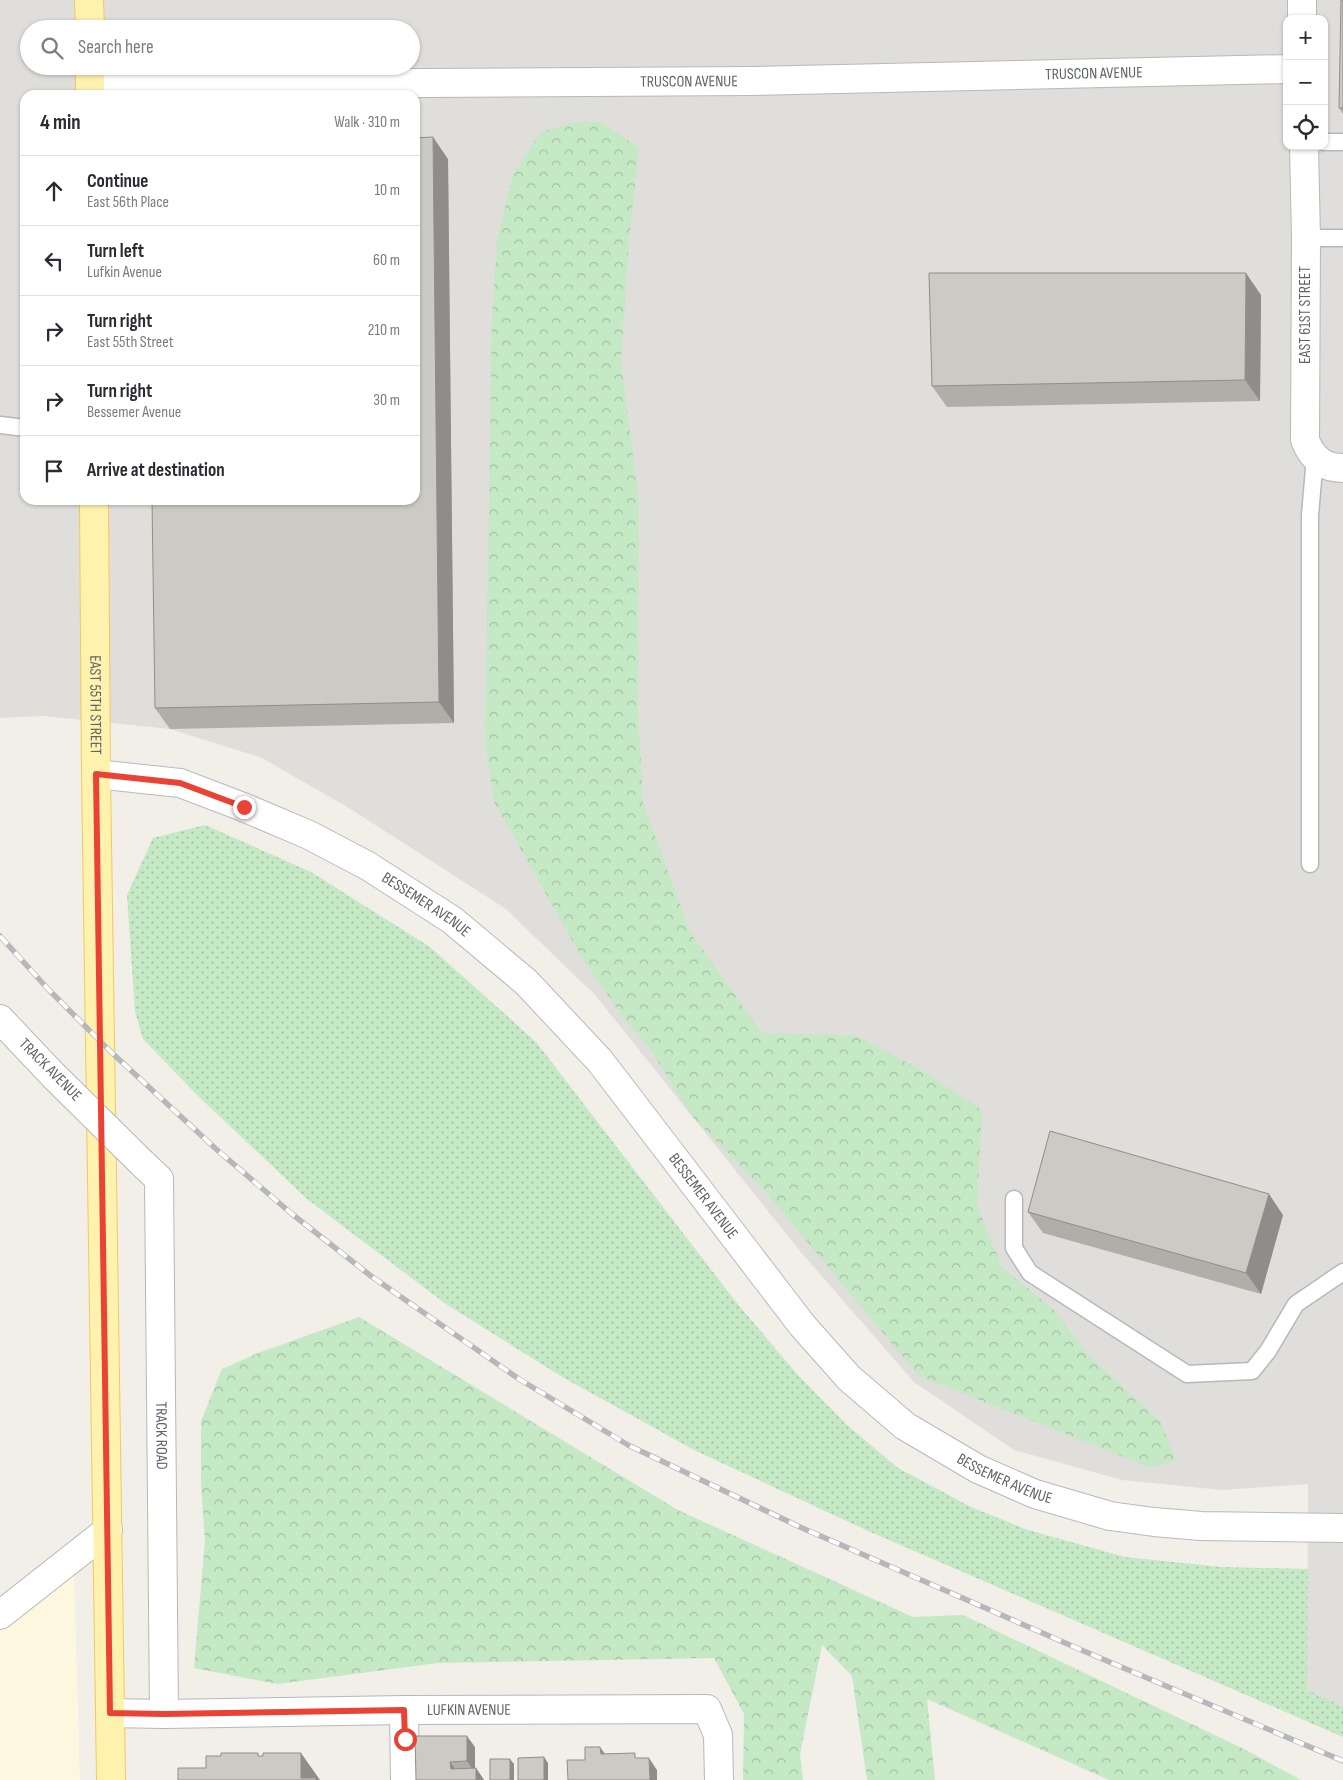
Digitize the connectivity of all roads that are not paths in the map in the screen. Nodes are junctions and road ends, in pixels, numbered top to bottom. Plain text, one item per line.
1 (90, 0) edge
2 (1302, 0) edge
3 (1302, 15) edge
4 (90, 20) edge
5 (1283, 69) edge
6 (90, 82) edge
7 (1328, 142) edge
8 (1343, 142) edge
9 (1304, 150) edge
10 (1306, 238) junction
11 (1343, 238) edge
12 (0, 425) edge
13 (20, 427) edge
14 (1331, 465) edge
15 (94, 505) edge
16 (96, 774) junction
17 (1310, 864) dead end
18 (0, 1020) edge
19 (142, 1162) joint
20 (1014, 1199) dead end
21 (1343, 1272) edge
22 (1343, 1528) edge
23 (108, 1530) junction
24 (0, 1615) edge
25 (404, 1710) junction
26 (110, 1713) junction
27 (164, 1714) junction
28 (112, 1780) edge
29 (405, 1780) edge
30 (719, 1780) edge

1 - 4 main road
2 - 3 street
5 - 6 street, TRUSCON AVENUE
7 - 8 lane
9 - 10 street, EAST 61ST STREET
10 - 11 lane
10 - 14 street, EAST 61ST STREET
12 - 13 lane
14 - 17 lane
15 - 16 main road, EAST 55TH STREET
16 - 22 street, BESSEMER AVENUE
16 - 23 main road, EAST 55TH STREET
18 - 19 street, TRACK AVENUE, bridge
19 - 27 street, TRACK ROAD
20 - 21 lane
23 - 24 street
23 - 26 main road, EAST 55TH STREET
25 - 27 street, LUFKIN AVENUE
25 - 29 street
25 - 30 street, LUFKIN AVENUE
26 - 27 street, LUFKIN AVENUE
26 - 28 main road, EAST 55TH STREET

